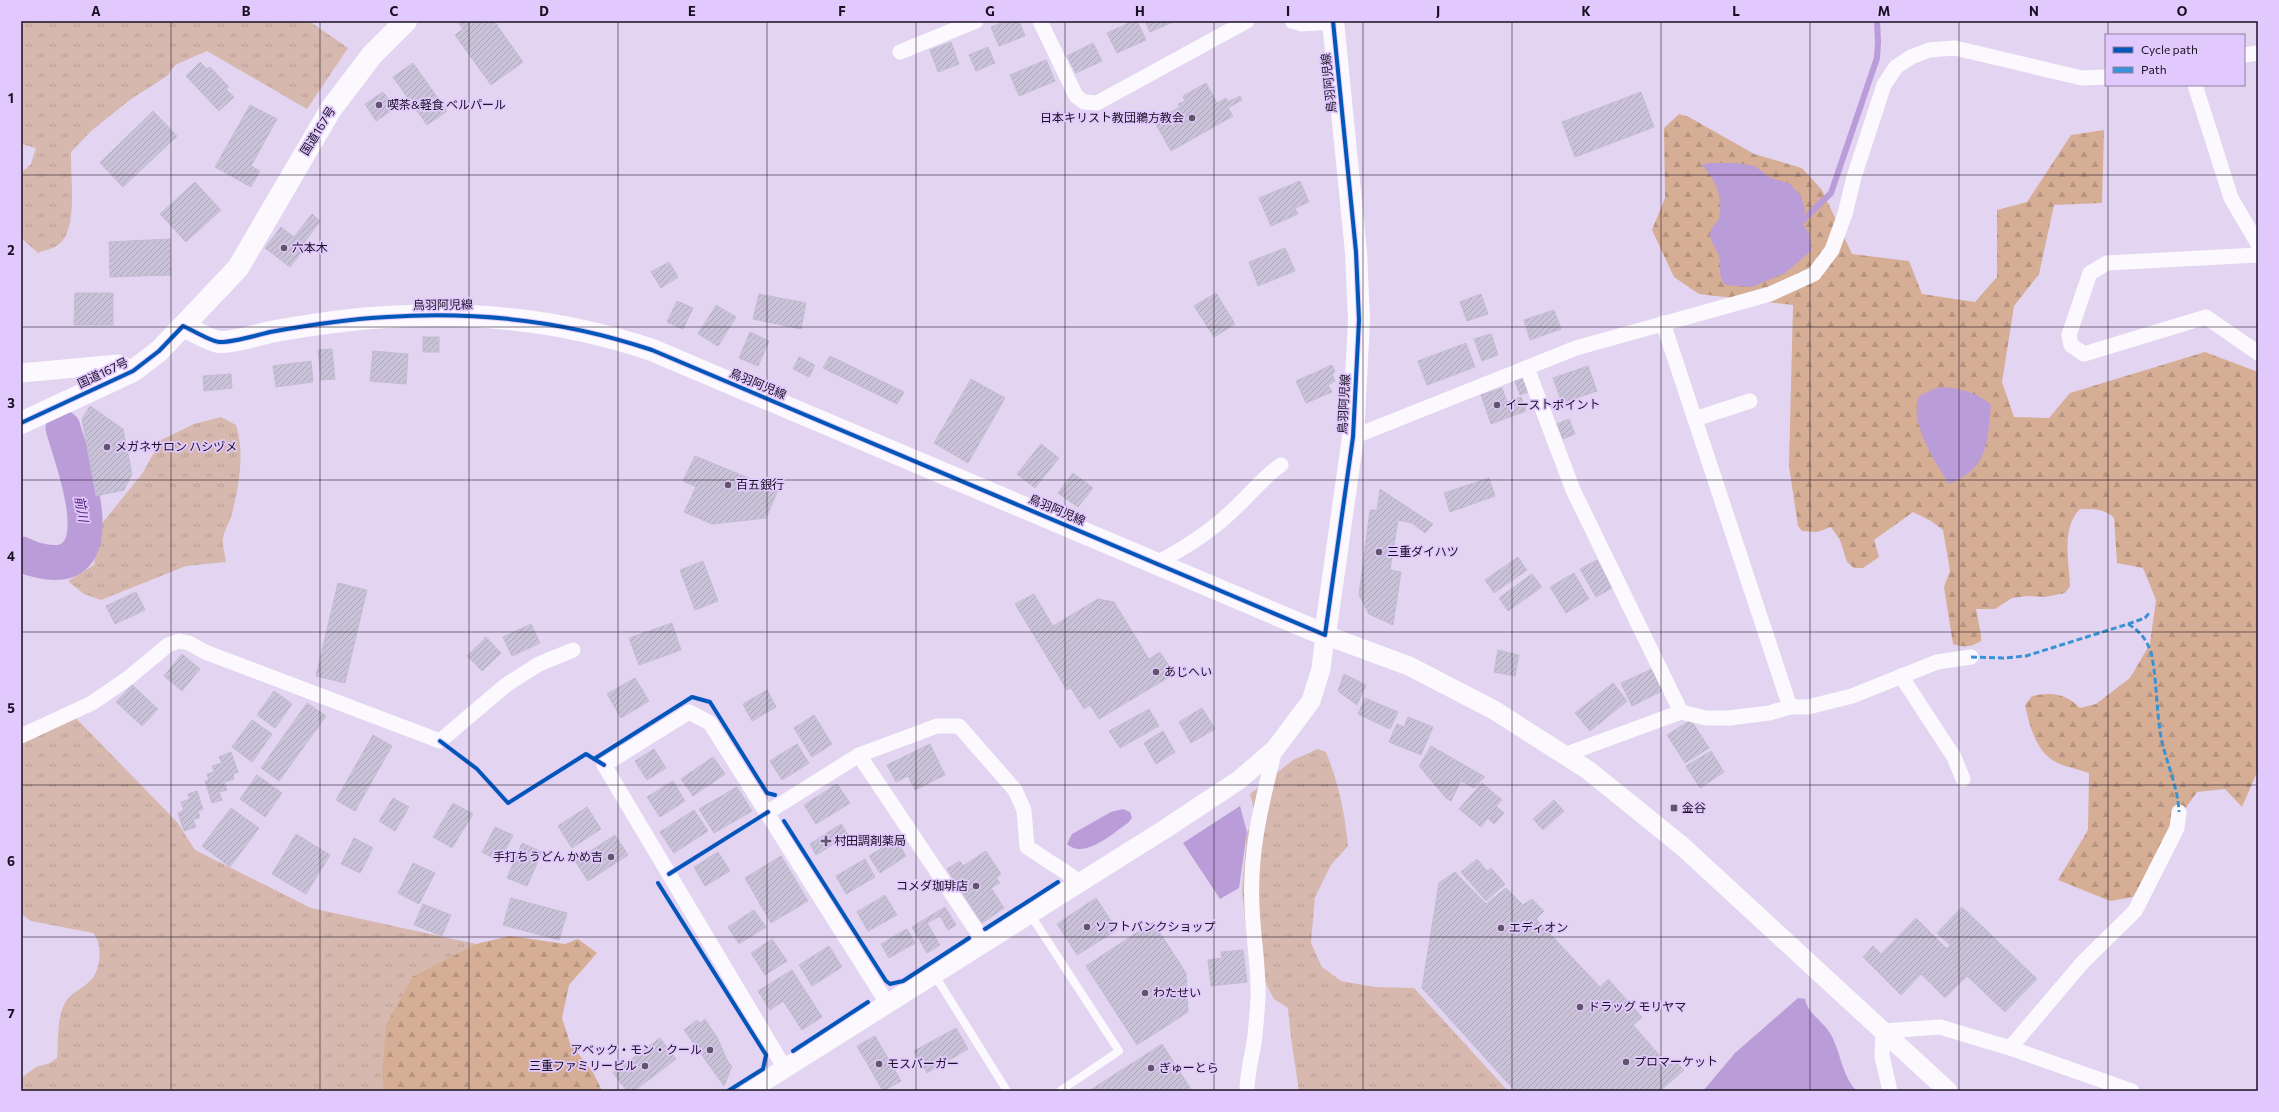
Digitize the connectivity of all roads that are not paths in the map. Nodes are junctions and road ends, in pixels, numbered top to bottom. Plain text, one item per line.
1 (406, 21) edge
2 (976, 21) edge
3 (1040, 21) edge
4 (1247, 21) edge
5 (1292, 21) edge
6 (1333, 22) edge
7 (1226, 26) edge
8 (900, 52) dead end
9 (2258, 53) edge
10 (2245, 55) edge
11 (2105, 77) edge
12 (2195, 86) edge
13 (2258, 244) edge
14 (2258, 254) edge
15 (1663, 323) junction
16 (183, 326) junction
17 (2258, 354) edge
18 (1527, 368) junction
19 (132, 371) junction
20 (21, 373) edge
21 (1750, 401) dead end
22 (1695, 419) junction
23 (21, 423) edge
24 (1353, 437) junction
25 (1281, 465) dead end
26 (1157, 563) junction
27 (1325, 635) junction
28 (573, 650) dead end
29 (1971, 657) dead end
30 (1901, 676) junction
31 (1790, 707) junction
32 (1681, 712) junction
33 (21, 736) edge
34 (1275, 749) junction
35 (859, 755) junction
36 (1564, 755) junction
37 (1963, 779) dead end
38 (768, 812) junction
39 (2179, 812) dead end
40 (1079, 881) junction
41 (1030, 914) junction
42 (984, 942) junction
43 (934, 974) junction
44 (887, 1002) junction
45 (1883, 1031) junction
46 (2010, 1048) junction
47 (784, 1067) junction
48 (749, 1091) edge
49 (1007, 1091) edge
50 (1060, 1091) edge
51 (1247, 1091) edge
52 (1890, 1091) edge
53 (1948, 1091) edge
54 (2132, 1091) edge

1 - 16 main road, 国道167号
2 - 8 street
3 - 7 street
4 - 7 street
5 - 6 street
6 - 24 main road, 鳥羽阿児線
9 - 10 street
11 - 15 street
12 - 13 street
14 - 17 street
15 - 18 street
15 - 22 street
16 - 19 main road, 国道167号
16 - 26 main road, 鳥羽阿児線
18 - 24 street
18 - 32 street
19 - 20 street
19 - 23 main road, 国道167号
21 - 22 street
22 - 31 street
24 - 27 main road, 鳥羽阿児線
25 - 26 street
26 - 27 main road, 鳥羽阿児線
27 - 34 street
27 - 36 street
28 - 33 street
29 - 30 street
30 - 31 street
30 - 37 street
31 - 32 street
32 - 36 street
34 - 40 street
34 - 51 street
35 - 38 street
35 - 40 street
35 - 42 street
36 - 45 street
38 - 44 street
38 - 47 street
39 - 46 street
40 - 41 street
41 - 42 street
41 - 50 lane
42 - 43 street
43 - 44 street
43 - 49 lane
44 - 47 street
45 - 46 street
45 - 52 street
45 - 53 street
46 - 54 street
47 - 48 street

